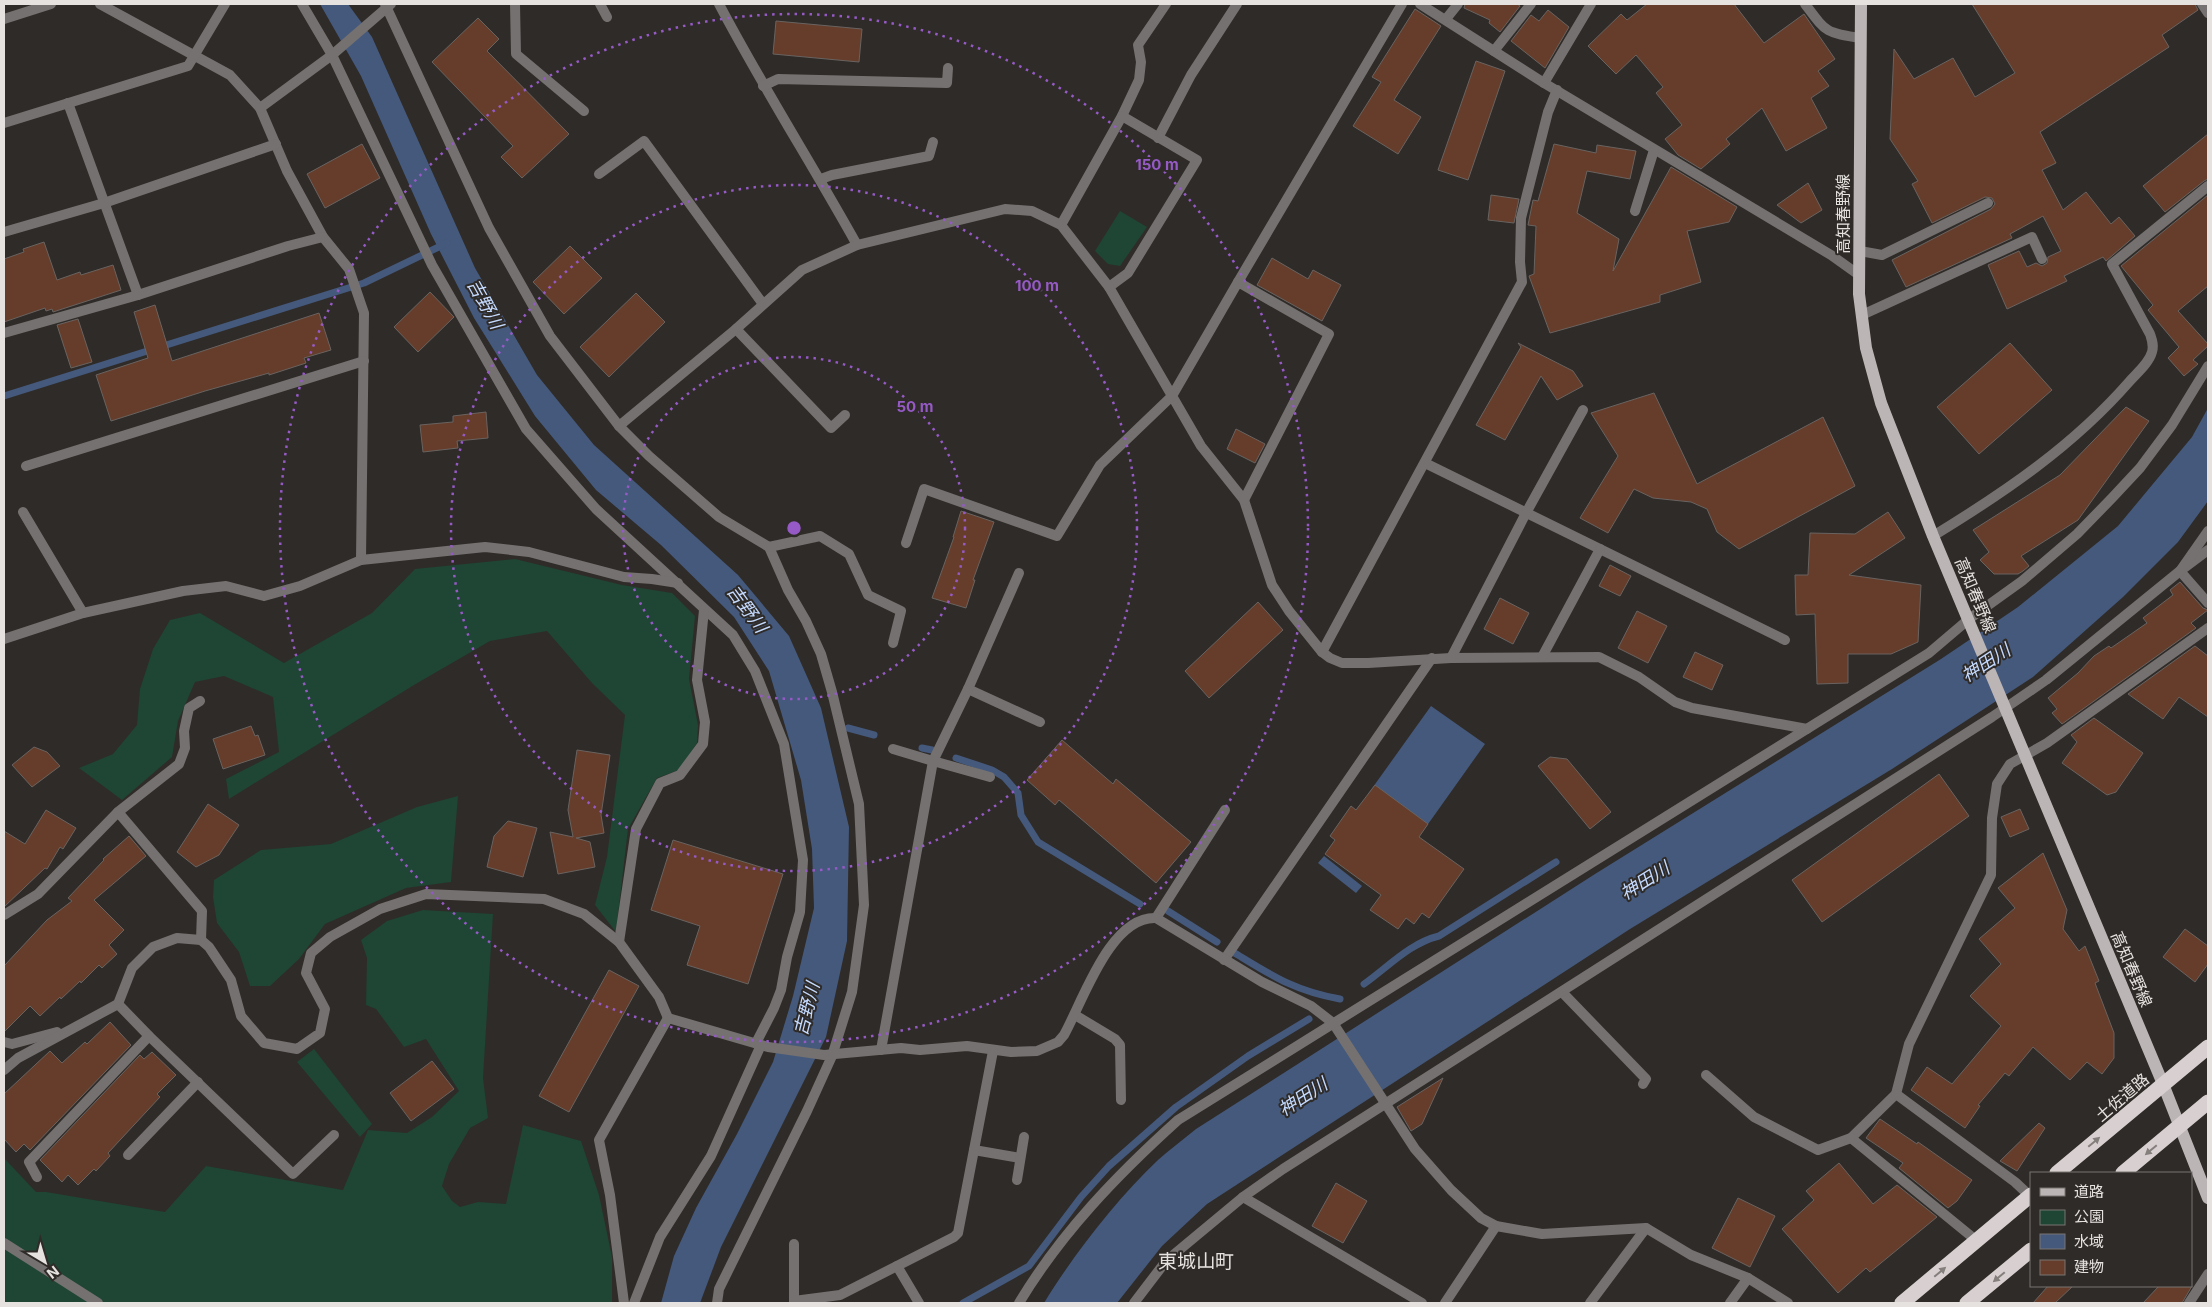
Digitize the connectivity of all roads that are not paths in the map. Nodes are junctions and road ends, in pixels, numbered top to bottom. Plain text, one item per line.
1 (51, 4) edge
2 (100, 4) edge
3 (225, 4) edge
4 (302, 4) edge
5 (515, 4) edge
6 (600, 4) edge
7 (719, 4) edge
8 (1166, 4) edge
9 (1237, 4) edge
10 (1402, 4) edge
11 (1420, 4) edge
12 (1458, 4) edge
13 (1531, 4) edge
14 (1591, 4) edge
15 (1805, 4) edge
16 (1861, 4) edge
17 (2202, 4) edge
18 (388, 5) edge
19 (112, 6) edge
20 (2208, 13) edge
21 (607, 18) dead end
22 (4, 19) edge
23 (1446, 19) junction
24 (1861, 38) junction
25 (1494, 51) junction
26 (195, 54) junction
27 (332, 55) junction
28 (948, 68) dead end
29 (1544, 83) junction
30 (763, 86) junction
31 (1557, 90) junction
32 (68, 103) junction
33 (260, 108) junction
34 (584, 111) dead end
35 (1122, 116) junction
36 (4, 123) edge
37 (1158, 138) junction
38 (932, 142) dead end
39 (276, 144) junction
40 (1654, 150) junction
41 (599, 174) dead end
42 (821, 179) junction
43 (2208, 186) edge
44 (104, 203) junction
45 (1988, 203) dead end
46 (1634, 212) dead end
47 (1061, 225) junction
48 (4, 232) edge
49 (323, 237) junction
50 (857, 245) junction
51 (1860, 251) junction
52 (2042, 259) dead end
53 (1859, 275) junction
54 (1238, 282) junction
55 (1109, 287) junction
56 (138, 295) junction
57 (763, 304) junction
58 (1862, 314) junction
59 (736, 329) junction
60 (4, 332) edge
61 (364, 361) junction
62 (2208, 366) edge
63 (1172, 396) junction
64 (1583, 410) dead end
65 (845, 415) dead end
66 (619, 426) junction
67 (1425, 462) junction
68 (26, 466) dead end
69 (1244, 500) junction
70 (23, 512) dead end
71 (1526, 513) junction
72 (2208, 532) edge
73 (1933, 536) junction
74 (906, 543) dead end
75 (769, 547) junction
76 (1600, 549) junction
77 (2208, 550) edge
78 (361, 560) junction
79 (2180, 571) junction
80 (1019, 574) dead end
81 (678, 583) junction
82 (2208, 603) edge
83 (704, 610) junction
84 (83, 613) junction
85 (1971, 623) junction
86 (2208, 628) edge
87 (4, 639) edge
88 (1785, 640) dead end
89 (893, 643) dead end
90 (1322, 652) junction
91 (1542, 657) junction
92 (1432, 658) junction
93 (1451, 658) junction
94 (968, 689) junction
95 (200, 700) dead end
96 (2006, 706) junction
97 (1040, 722) dead end
98 (1807, 729) junction
99 (893, 749) dead end
100 (2026, 755) junction
101 (933, 761) junction
102 (990, 778) dead end
103 (1225, 810) dead end
104 (118, 812) junction
105 (4, 915) edge
106 (1156, 918) junction
107 (201, 940) junction
108 (619, 942) junction
109 (1224, 960) junction
110 (1562, 992) junction
111 (118, 1004) junction
112 (1076, 1015) junction
113 (668, 1018) junction
114 (1336, 1027) junction
115 (73, 1028) junction
116 (149, 1036) junction
117 (4, 1042) edge
118 (762, 1045) junction
119 (2208, 1047) edge
120 (881, 1050) junction
121 (993, 1051) junction
122 (828, 1056) junction
123 (4, 1070) edge
124 (1706, 1075) dead end
125 (198, 1082) junction
126 (1643, 1084) dead end
127 (2163, 1084) junction
128 (1896, 1094) junction
129 (1121, 1100) dead end
130 (1383, 1100) junction
131 (2208, 1102) edge
132 (2179, 1126) junction
133 (334, 1135) dead end
134 (1024, 1137) dead end
135 (1851, 1138) junction
136 (974, 1150) junction
137 (128, 1155) dead end
138 (1020, 1158) junction
139 (2058, 1172) edge
140 (2124, 1172) edge
141 (36, 1177) dead end
142 (1017, 1180) dead end
143 (1244, 1196) junction
144 (2030, 1196) edge
145 (2208, 1198) edge
146 (1496, 1226) junction
147 (1646, 1228) junction
148 (1977, 1241) junction
149 (4, 1243) edge
150 (794, 1244) dead end
151 (2030, 1251) edge
152 (897, 1266) junction
153 (2208, 1274) edge
154 (1748, 1278) junction
155 (794, 1302) edge
156 (98, 1303) edge
157 (624, 1303) edge
158 (634, 1303) edge
159 (717, 1303) edge
160 (919, 1303) edge
161 (1019, 1303) edge
162 (1134, 1303) edge
163 (1422, 1303) edge
164 (1445, 1303) edge
165 (1590, 1303) edge
166 (1730, 1303) edge
167 (1788, 1303) edge
168 (1902, 1303) edge
169 (1967, 1303) edge
170 (2189, 1303) edge

1 - 22 street
2 - 19 street
3 - 26 street
4 - 27 street
5 - 34 street
6 - 21 street
7 - 30 street
8 - 35 street
9 - 37 street
10 - 54 street
11 - 23 street
12 - 23 street
13 - 25 street
14 - 29 street
15 - 24 street
16 - 24 main road, 高知春野線
17 - 20 street
18 - 27 street
18 - 66 street
19 - 26 street
23 - 25 street
24 - 51 main road, 高知春野線
25 - 29 street
26 - 32 street
26 - 33 street
27 - 33 street
27 - 81 street
28 - 30 street
29 - 31 street
30 - 42 street
31 - 40 street
31 - 67 street
32 - 36 street
32 - 44 street
33 - 39 street
35 - 37 street
35 - 47 street
37 - 55 street
38 - 42 street
39 - 44 street
39 - 49 street
40 - 46 street
40 - 53 street
41 - 57 street
42 - 50 street
43 - 73 street
44 - 48 street
44 - 56 street
45 - 51 street
47 - 50 street
47 - 55 street
49 - 56 street
49 - 61 street
50 - 57 street
51 - 53 main road, 高知春野線
52 - 58 street
53 - 58 main road, 高知春野線
54 - 63 street
54 - 69 street
55 - 63 street
56 - 60 street
57 - 59 street
58 - 73 main road, 高知春野線
59 - 65 street
59 - 66 street
61 - 68 street
61 - 78 street
62 - 85 street
63 - 69 street
63 - 74 street
64 - 71 street
66 - 75 street
67 - 71 street
67 - 90 street
69 - 90 street
70 - 84 street
71 - 76 street
71 - 93 street
72 - 79 street
73 - 85 main road, 高知春野線
75 - 89 street
75 - 122 street
76 - 88 street
76 - 91 street
77 - 79 street
78 - 81 street
78 - 84 street
79 - 82 street
79 - 96 street
80 - 94 street
81 - 83 street
83 - 108 street
83 - 118 street
84 - 87 street
85 - 96 main road, 高知春野線
85 - 98 street
86 - 100 street
90 - 92 street
91 - 93 street
91 - 98 street
92 - 93 street
92 - 109 street
94 - 97 street
94 - 101 street
95 - 104 street
96 - 100 main road, 高知春野線
96 - 110 street
98 - 114 street
99 - 101 street
100 - 127 main road, 高知春野線
100 - 128 street
101 - 102 street
101 - 120 street
103 - 106 street
104 - 105 street
104 - 107 street
106 - 109 street
106 - 112 street
107 - 108 street
107 - 111 street
108 - 113 street
109 - 114 street
110 - 126 street
110 - 130 street
111 - 115 street
111 - 116 street
112 - 121 street
112 - 129 street
113 - 118 street
113 - 157 street
114 - 130 street
114 - 161 street
115 - 117 street
115 - 123 street
116 - 125 street
116 - 141 street
118 - 122 street
118 - 158 street
119 - 127 highway, 土佐道路
120 - 121 street
120 - 122 street
121 - 136 street
122 - 159 street
124 - 135 street
125 - 133 street
125 - 137 street
127 - 132 main road, 高知春野線
139 -> 127 highway, 土佐道路
128 - 135 street
128 - 144 street
130 - 143 street
130 - 146 street
131 - 132 highway
132 -> 140 highway
132 - 145 main road, 高知春野線
134 - 138 street
135 - 148 street
136 - 138 street
136 - 152 street
138 - 142 street
143 - 162 street
143 - 163 street
144 - 148 highway
146 - 147 street
146 - 164 street
147 - 154 street
147 - 165 street
168 -> 148 highway
149 - 156 street
150 - 155 street
151 -> 169 highway
152 - 155 street
152 - 160 street
153 - 170 street
154 - 166 street
154 - 167 street

